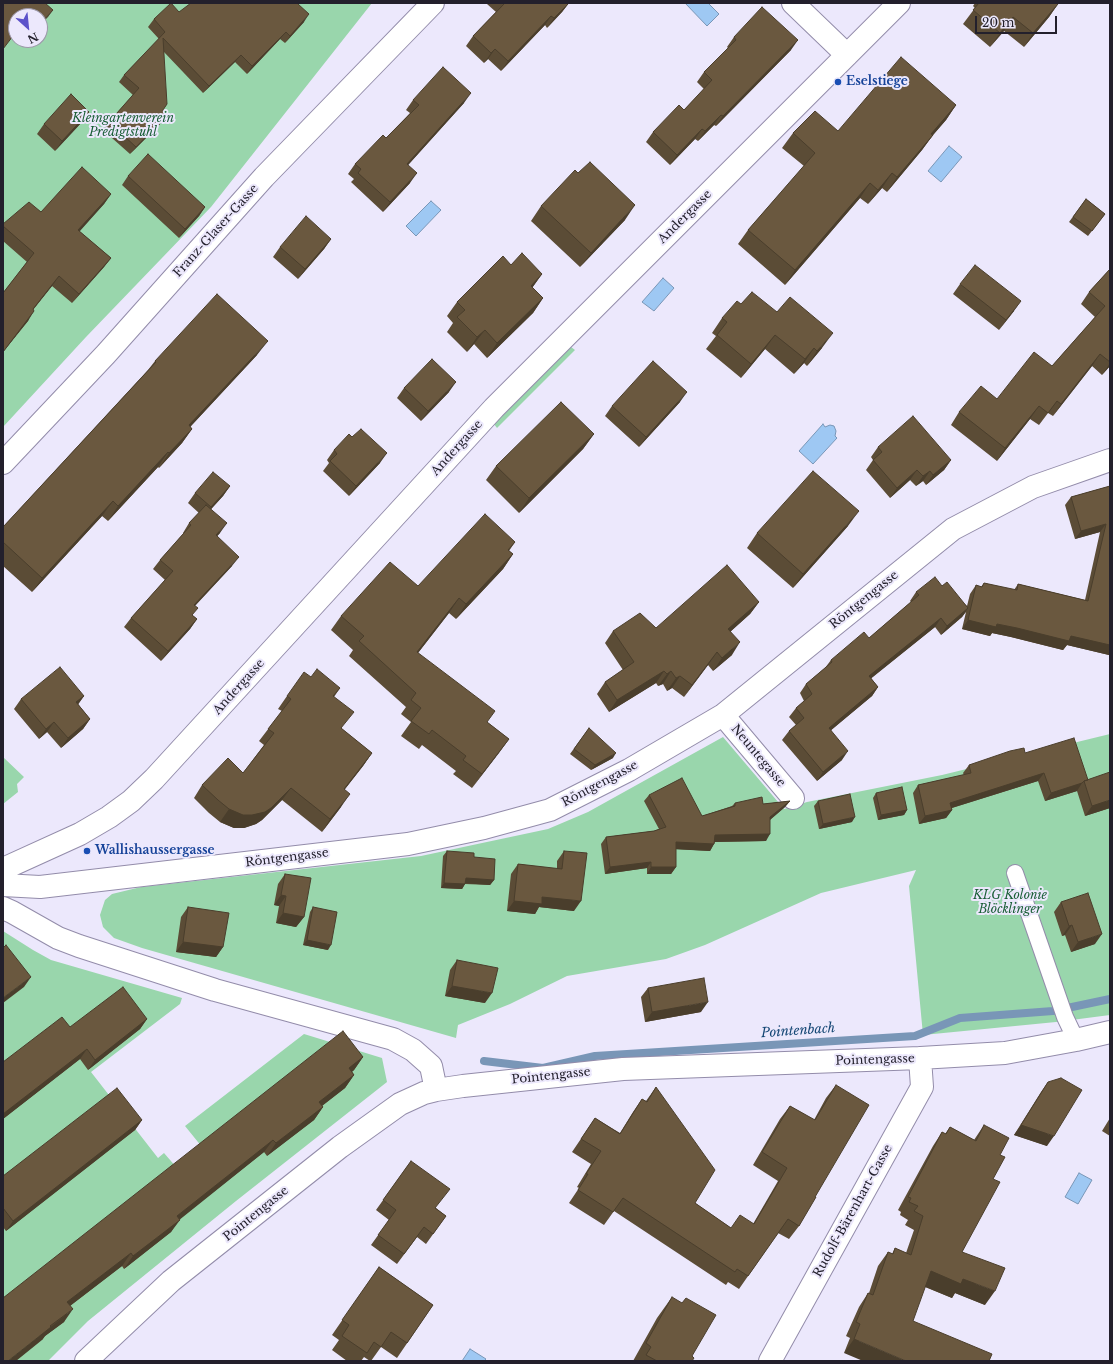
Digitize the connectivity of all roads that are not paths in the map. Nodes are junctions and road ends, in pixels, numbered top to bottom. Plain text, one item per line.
1 (433, 3) edge
2 (793, 3) edge
3 (899, 3) edge
4 (847, 55) junction
5 (1110, 460) edge
6 (3, 463) edge
7 (723, 715) junction
8 (793, 798) dead end
9 (3, 869) edge
10 (1015, 873) dead end
11 (3, 885) edge
12 (3, 908) edge
13 (1110, 1032) edge
14 (1076, 1040) junction
15 (920, 1058) junction
16 (436, 1090) junction
17 (86, 1361) edge
18 (770, 1361) edge

1 - 6 street, Franz-Glaser-Gasse
2 - 4 street
3 - 4 street, Andergasse
4 - 9 street, Andergasse
5 - 7 street, Röntgengasse
7 - 8 street, Neuntegasse
7 - 11 street, Röntgengasse
10 - 14 lane
12 - 16 street
13 - 14 street, Pointengasse
14 - 15 street, Pointengasse
15 - 16 street, Pointengasse
15 - 18 street, Rudolf-Bärenhart-Gasse
16 - 17 street, Pointengasse

